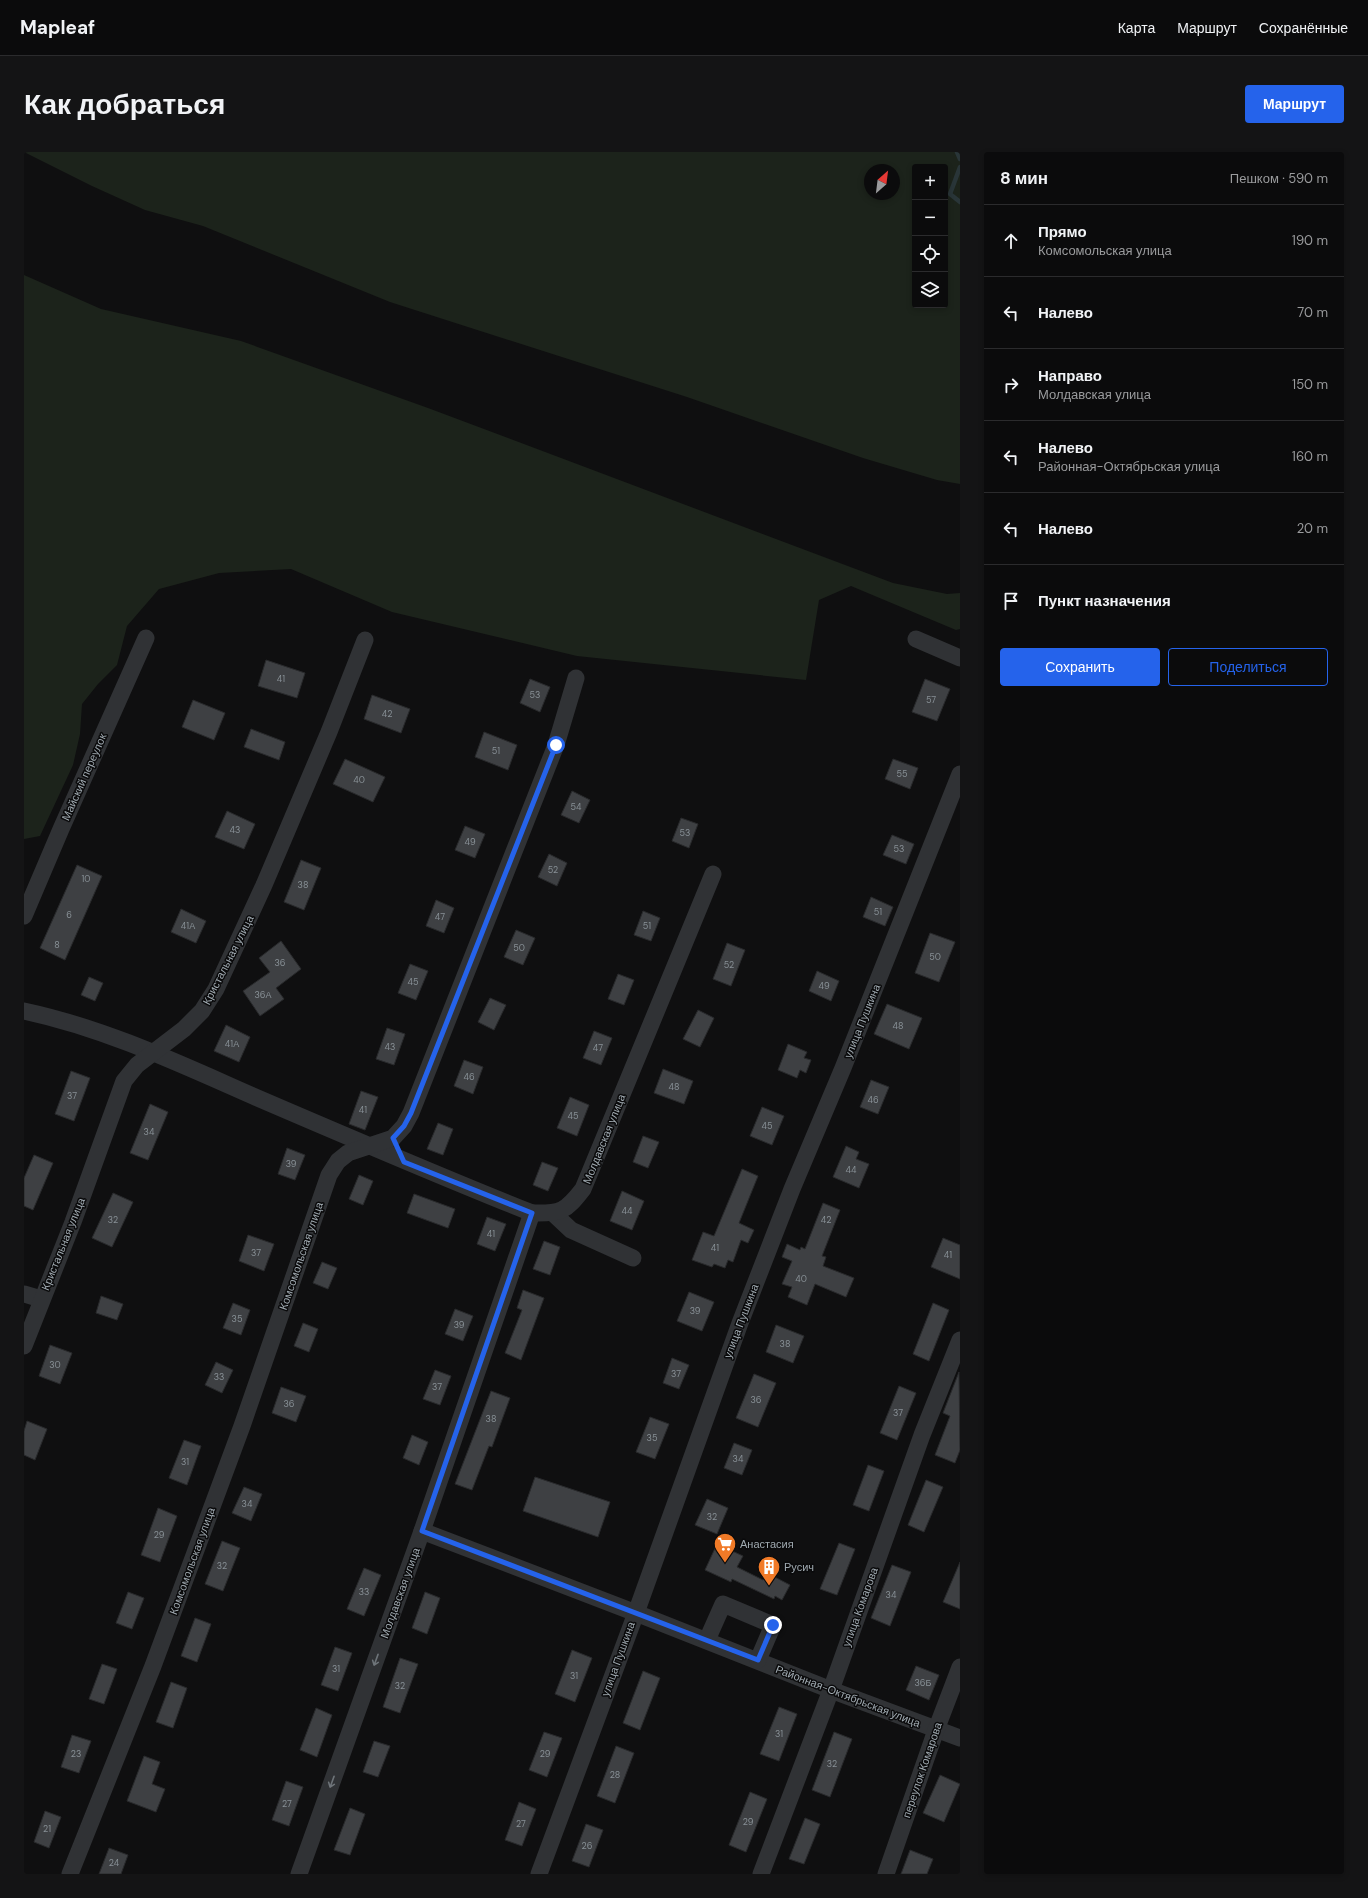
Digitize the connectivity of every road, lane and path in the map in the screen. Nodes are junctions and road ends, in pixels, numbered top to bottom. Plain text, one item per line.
1 (146, 638) dead end
2 (916, 639) dead end
3 (365, 640) dead end
4 (960, 658) edge
5 (576, 678) dead end
6 (960, 774) edge
7 (713, 874) dead end
8 (24, 916) edge
9 (24, 1011) edge
10 (154, 1053) junction
11 (393, 1138) junction
12 (370, 1146) junction
13 (404, 1162) junction
14 (532, 1213) junction
15 (554, 1214) junction
16 (633, 1258) dead end
17 (24, 1294) edge
18 (41, 1300) junction
19 (960, 1340) edge
20 (24, 1346) edge
21 (422, 1531) junction
22 (636, 1613) junction
23 (707, 1640) junction
24 (758, 1660) junction
25 (960, 1666) edge
26 (831, 1690) junction
27 (936, 1730) junction
28 (960, 1738) edge
29 (70, 1874) edge
30 (298, 1874) edge
31 (539, 1874) edge
32 (761, 1874) edge
33 (886, 1874) edge

1 - 8 street, Майский переулок
2 - 4 street
3 - 10 street, Кристальная улица
5 - 11 street
6 - 22 street, улица Пушкина
7 - 15 street, Молдавская улица
9 - 10 street
10 - 12 street
10 - 18 street, Кристальная улица
11 - 12 street, Комсомольская улица
11 - 13 street
12 - 13 street
12 - 29 street, Комсомольская улица
13 - 14 street
14 - 15 street
14 - 21 street, Молдавская улица
15 - 16 street
17 - 18 street
18 - 20 street, Кристальная улица
19 - 26 street, улица Комарова
21 - 22 street, Районная-Октябрьская улица
21 -> 30 street, Молдавская улица
22 - 23 street, Районная-Октябрьская улица
22 - 31 street, улица Пушкина
23 - 24 street, Районная-Октябрьская улица
23 - 24 street
24 - 26 street, Районная-Октябрьская улица
25 - 27 street, переулок Комарова
26 - 27 street, Районная-Октябрьская улица
26 - 32 street, улица Комарова
27 - 28 street, Районная-Октябрьская улица
27 - 33 street, переулок Комарова

